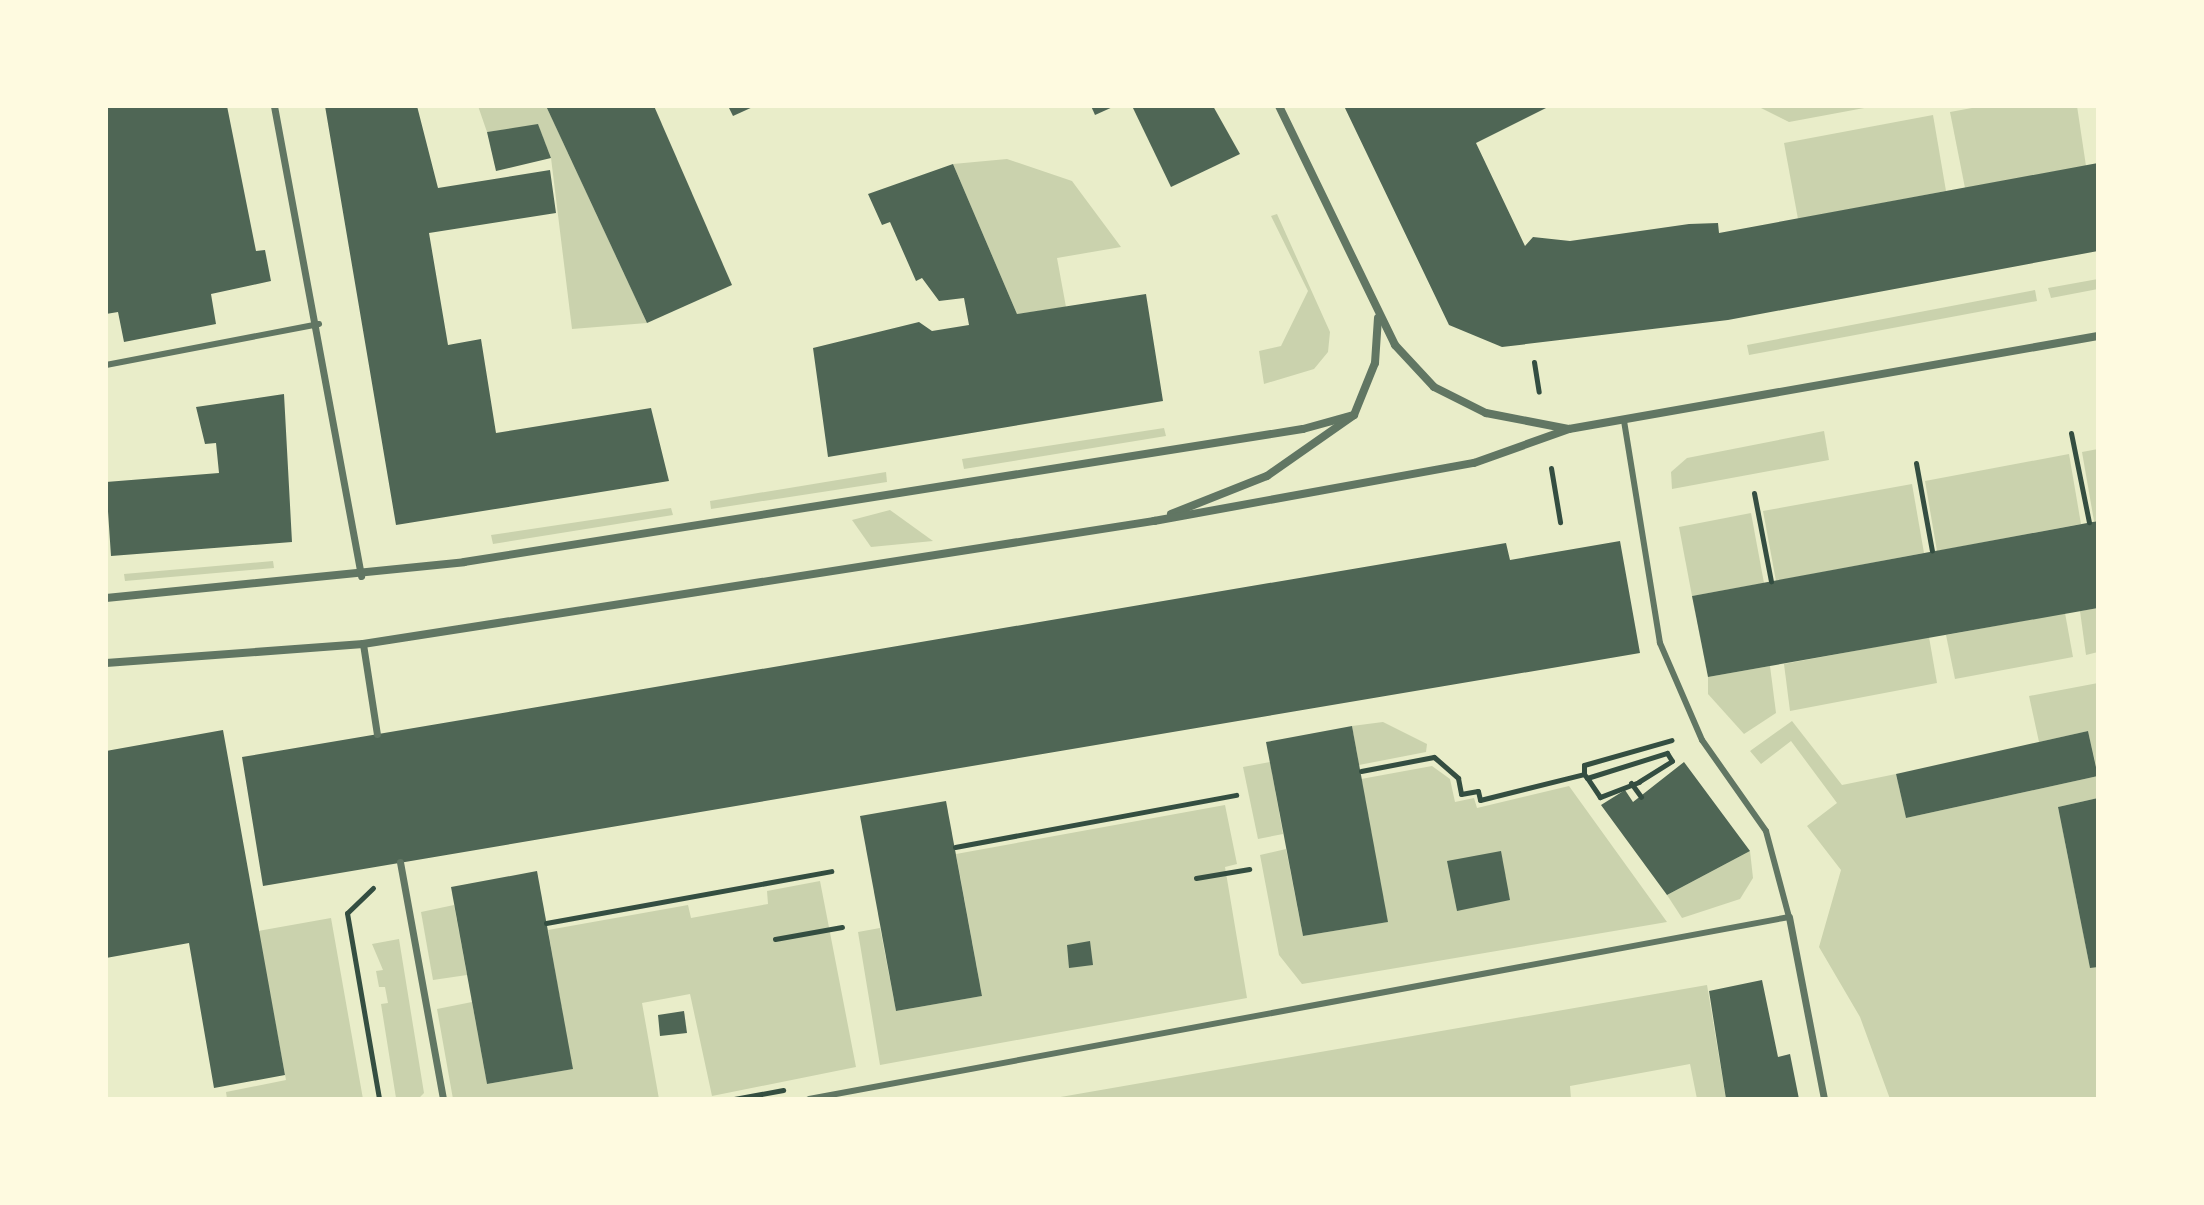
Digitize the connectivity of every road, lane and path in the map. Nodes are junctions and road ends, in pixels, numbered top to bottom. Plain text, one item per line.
1 (274, 106) edge
2 (1279, 106) edge
3 (1378, 318) junction
4 (319, 324) junction
5 (2098, 336) edge
6 (1534, 362) dead end
7 (106, 365) edge
8 (1540, 401) dead end
9 (1354, 415) junction
10 (1624, 420) junction
11 (1569, 429) junction
12 (2071, 433) dead end
13 (1916, 463) dead end
14 (1551, 466) dead end
15 (1754, 493) dead end
16 (1154, 521) junction
17 (1560, 522) dead end
18 (2089, 522) dead end
19 (1932, 551) dead end
20 (361, 576) junction
21 (1771, 581) dead end
22 (106, 598) edge
23 (363, 644) junction
24 (106, 663) edge
25 (1670, 725) dead end
26 (377, 734) dead end
27 (1674, 739) junction
28 (1682, 750) dead end
29 (1361, 771) dead end
30 (1586, 776) junction
31 (1631, 783) junction
32 (1236, 795) dead end
33 (1641, 797) dead end
34 (955, 847) dead end
35 (400, 862) joint
36 (1249, 869) dead end
37 (831, 871) dead end
38 (1196, 878) dead end
39 (1789, 917) junction
40 (546, 923) dead end
41 (842, 927) dead end
42 (775, 939) dead end
43 (793, 1088) dead end
44 (379, 1099) edge
45 (443, 1099) edge
46 (734, 1099) edge
47 (809, 1099) edge
48 (1824, 1099) edge

1 - 4 street
2 - 3 street
3 - 9 street
3 - 11 street
4 - 7 lane
4 - 20 street
5 - 10 street
6 - 8 path
9 - 16 street
9 - 20 street
10 - 11 street
10 - 39 lane
11 - 16 street
12 - 18 path
13 - 19 path
14 - 17 path
15 - 21 path
16 - 23 street
20 - 22 street
23 - 24 street
23 - 26 street
25 - 27 path
27 - 28 path
27 - 30 path
29 - 30 path
30 - 31 path
30 - 31 path
31 - 33 path
32 - 34 path
35 - 44 path
35 - 45 street
36 - 38 path
37 - 40 path
39 - 47 lane
39 - 48 street
41 - 42 path
43 - 46 path

